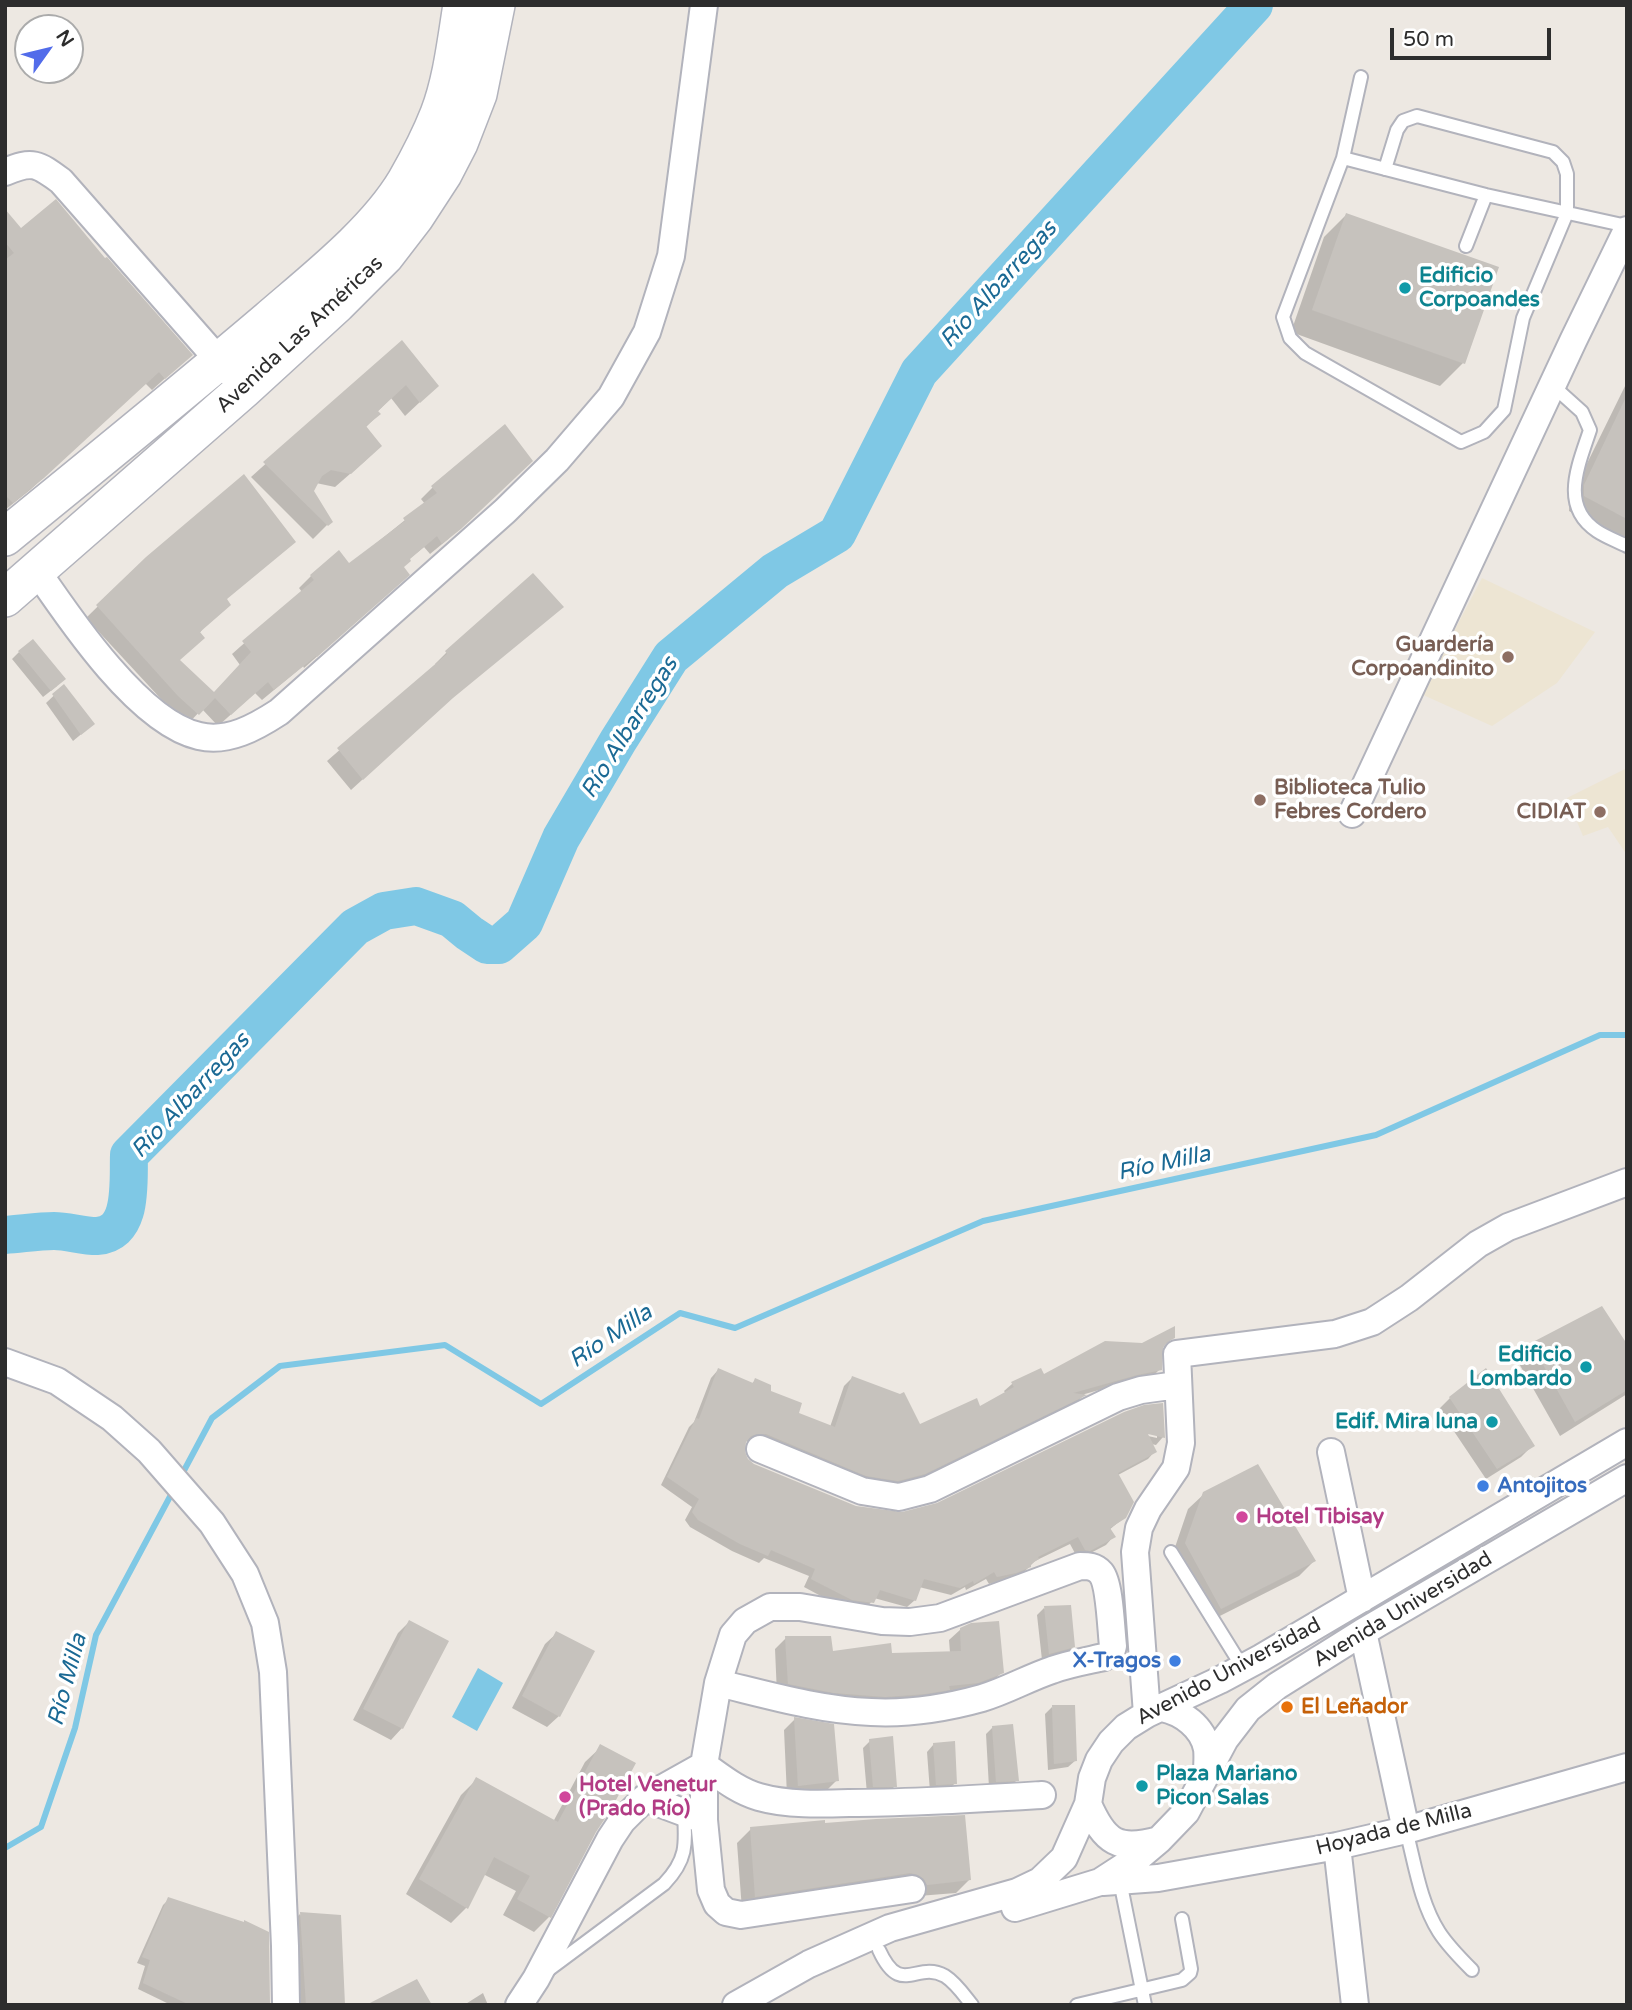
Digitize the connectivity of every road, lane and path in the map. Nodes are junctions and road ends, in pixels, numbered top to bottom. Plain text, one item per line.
1 (462, 5) edge
2 (496, 5) edge
3 (704, 5) edge
4 (1361, 77) dead end
5 (1343, 158) junction
6 (1385, 169) junction
7 (5, 172) edge
8 (1486, 195) junction
9 (1567, 213) junction
10 (1627, 228) edge
11 (1466, 246) dead end
12 (220, 361) junction
13 (1552, 386) junction
14 (243, 390) junction
15 (5, 537) edge
16 (1627, 546) edge
17 (37, 571) junction
18 (5, 598) edge
19 (1352, 814) dead end
20 (1627, 1182) edge
21 (5, 1362) edge
22 (1177, 1385) junction
23 (1627, 1442) edge
24 (760, 1449) dead end
25 (1331, 1452) dead end
26 (1627, 1478) edge
27 (1171, 1552) dead end
28 (1362, 1599) junction
29 (1363, 1632) junction
30 (1243, 1668) junction
31 (718, 1683) junction
32 (1155, 1711) junction
33 (704, 1765) junction
34 (1627, 1767) edge
35 (1207, 1773) junction
36 (1042, 1795) dead end
37 (645, 1798) junction
38 (1088, 1804) junction
39 (694, 1816) junction
40 (1406, 1830) junction
41 (1159, 1840) junction
42 (1337, 1846) junction
43 (1110, 1881) junction
44 (912, 1889) dead end
45 (1182, 1919) dead end
46 (879, 1950) junction
47 (1472, 1970) dead end
48 (536, 1979) junction
49 (1142, 1989) junction
50 (286, 2005) edge
51 (519, 2005) edge
52 (736, 2005) edge
53 (771, 2005) edge
54 (972, 2005) edge
55 (1077, 2005) edge
56 (1145, 2005) edge
57 (1355, 2005) edge

1 - 12 street, Avenida Las Américas
2 - 14 street, Avenida Las Américas
3 - 17 street
4 - 5 lane
5 - 6 lane
5 - 9 lane
6 - 8 lane
6 - 9 lane
7 - 12 street
8 - 9 lane
8 - 11 lane
9 - 10 lane
10 - 13 street
12 - 14 street
12 - 15 street, Avenida Las Américas
13 - 16 lane
13 - 19 street
14 - 17 street, Avenida Las Américas
17 - 18 street, Avenida Las Américas
20 - 22 street
21 - 50 street
22 - 24 street
22 - 32 street
23 - 28 street, Avenido Universidad
25 - 28 street
26 - 29 street, Avenida Universidad
27 - 30 lane
28 - 30 street, Avenido Universidad
29 - 35 street, Avenida Universidad
29 - 40 street
30 - 32 street, Avenido Universidad
31 - 31 street
31 - 33 street
32 - 35 street
32 - 38 street, Avenido Universidad
33 - 36 street
33 - 37 street
33 - 39 street
34 - 40 street, Hoyada de Milla
35 - 41 street
37 - 39 street
37 - 48 street
38 - 41 street
38 - 52 street, Avenido Universidad
39 - 44 street
39 - 48 lane
40 - 42 street, Hoyada de Milla
40 - 47 lane
41 - 43 street
42 - 43 street, Hoyada de Milla
42 - 57 street
43 - 46 street
43 - 49 lane
45 - 49 lane
46 - 53 street
46 - 54 lane
48 - 51 street
49 - 55 lane
49 - 56 lane

